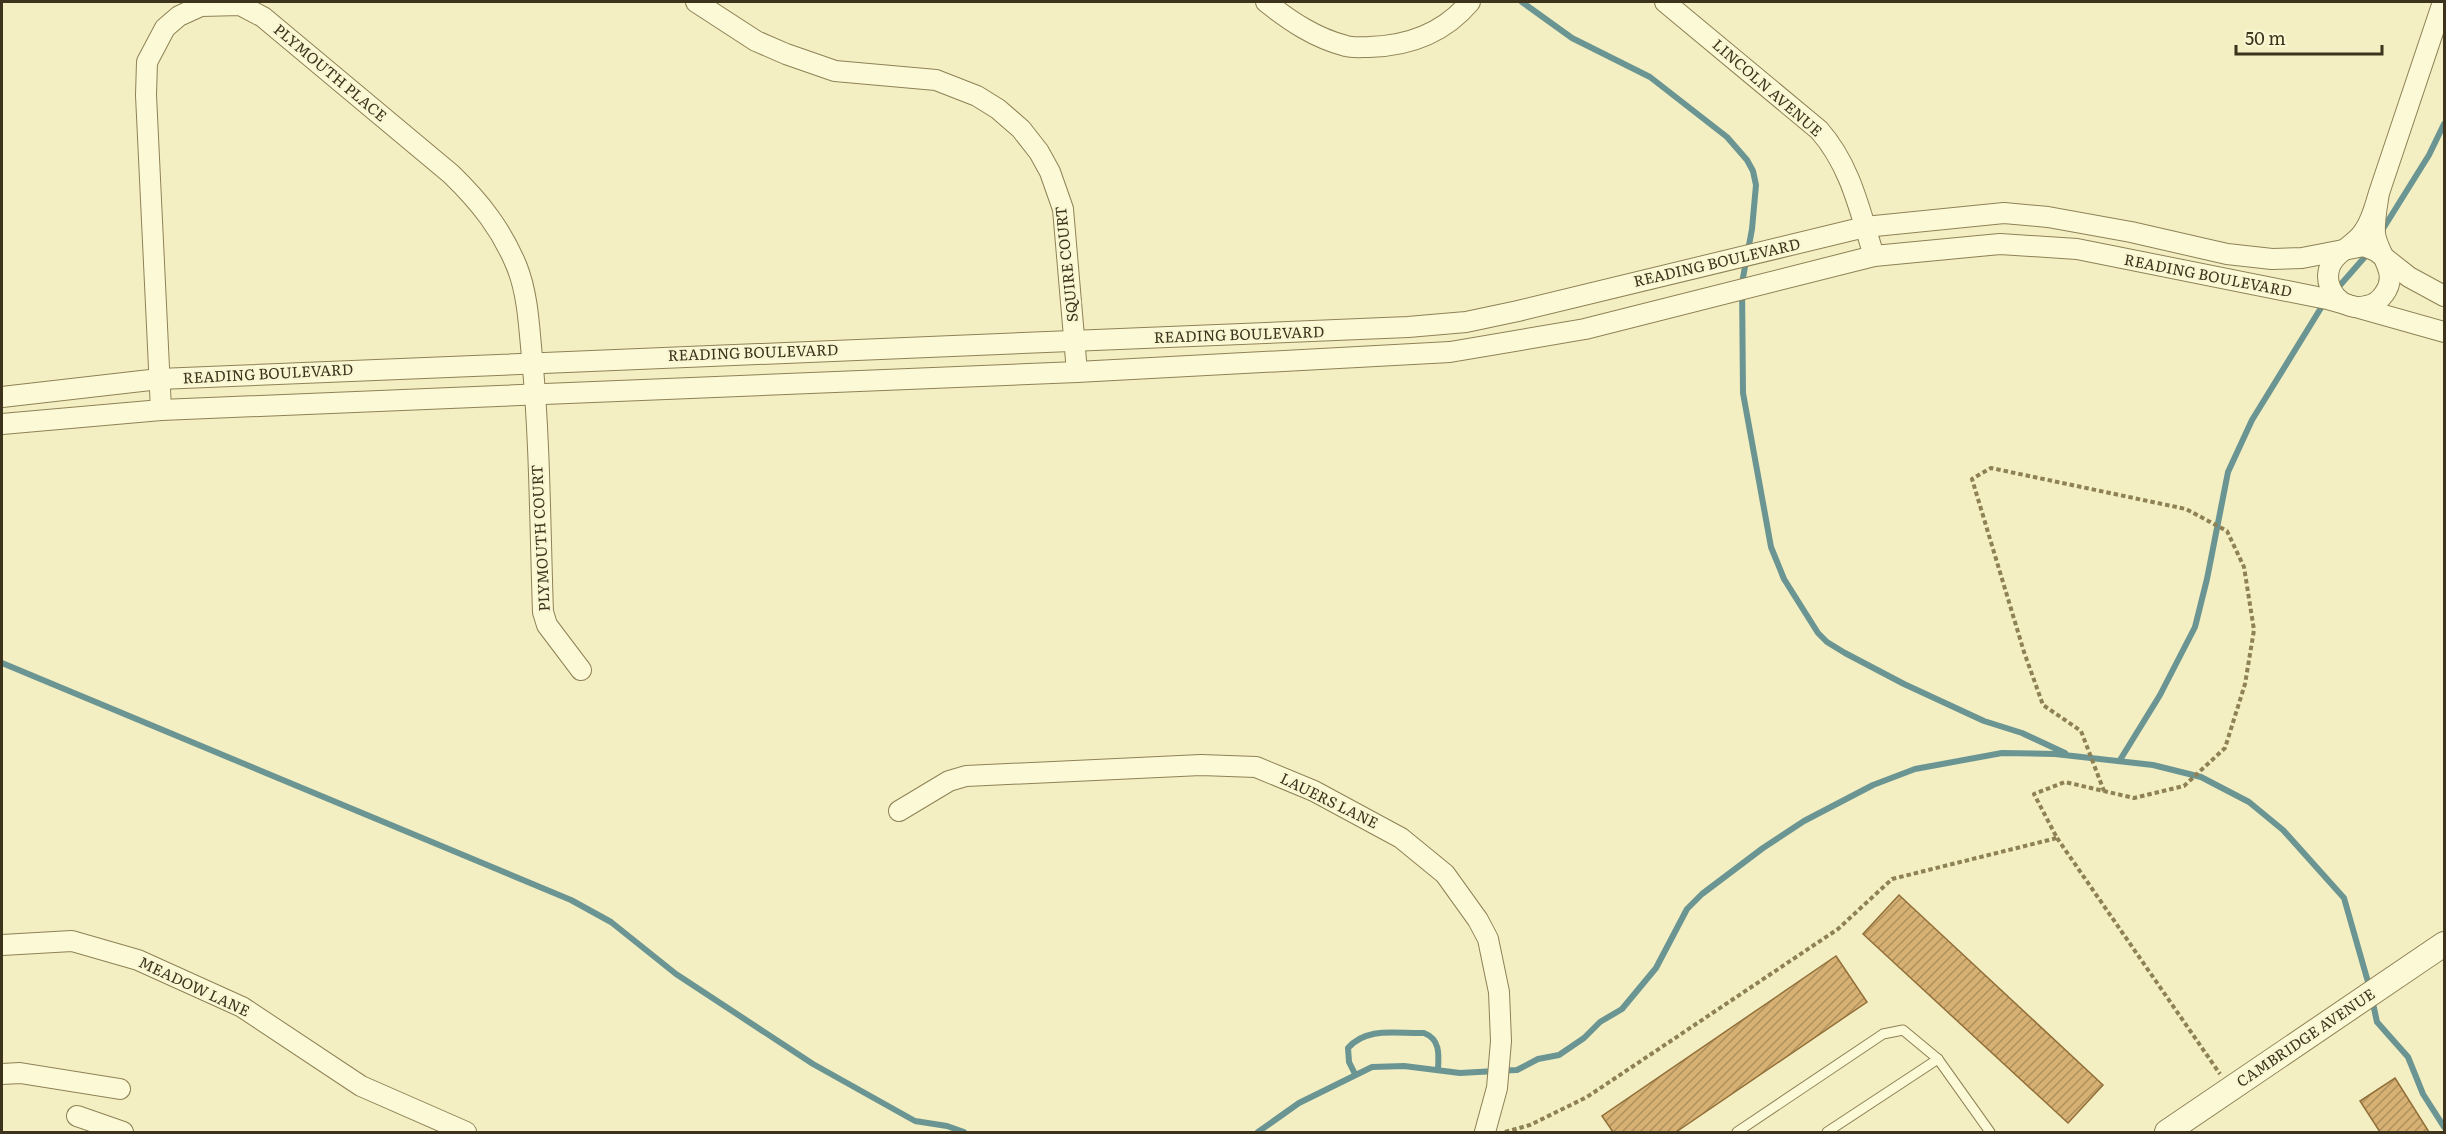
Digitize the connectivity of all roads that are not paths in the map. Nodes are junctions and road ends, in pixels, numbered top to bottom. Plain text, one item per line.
1 (696, 2) edge
2 (1266, 2) edge
3 (1470, 2) edge
4 (1665, 2) edge
5 (2443, 2) edge
6 (2379, 193) junction
7 (1865, 227) junction
8 (2347, 247) junction
9 (1874, 256) junction
10 (2383, 256) junction
11 (2445, 296) edge
12 (2351, 306) junction
13 (2445, 332) edge
14 (1075, 340) junction
15 (532, 362) junction
16 (1077, 372) junction
17 (159, 379) junction
18 (536, 395) junction
19 (2, 397) edge
20 (160, 410) junction
21 (2, 424) edge
22 (581, 670) dead end
23 (899, 811) dead end
24 (2445, 944) edge
25 (2, 945) edge
26 (1938, 1059) junction
27 (2, 1074) edge
28 (120, 1089) dead end
29 (77, 1116) dead end
30 (123, 1132) edge
31 (466, 1132) edge
32 (1485, 1132) edge
33 (1737, 1132) edge
34 (1827, 1132) edge
35 (1990, 1132) edge
36 (2167, 1132) edge

1 - 14 street, SQUIRE COURT
2 - 3 street
4 - 7 street, LINCOLN AVENUE
5 - 6 street
6 - 8 street
6 - 10 street
7 - 8 street, READING BOULEVARD
7 - 9 street, LINCOLN AVENUE
7 - 14 street, READING BOULEVARD
8 - 10 street, READING BOULEVARD
8 - 12 street
9 - 12 street, READING BOULEVARD
9 - 16 street, READING BOULEVARD
10 - 11 street, READING BOULEVARD
10 - 12 street
12 - 13 street, READING BOULEVARD
14 - 15 street, READING BOULEVARD
14 - 16 street, SQUIRE COURT
15 - 17 street, READING BOULEVARD
15 - 17 street, PLYMOUTH PLACE
15 - 18 street, PLYMOUTH PLACE
16 - 18 street, READING BOULEVARD
17 - 19 street, READING BOULEVARD
17 - 20 street, PLYMOUTH PLACE
18 - 20 street, READING BOULEVARD
18 - 22 street, PLYMOUTH COURT
20 - 21 street, READING BOULEVARD
23 - 32 street, LAUERS LANE
24 - 36 street, CAMBRIDGE AVENUE
25 - 31 street, MEADOW LANE
26 - 33 lane
26 - 34 lane
26 - 35 lane
27 - 28 street
29 - 30 street

